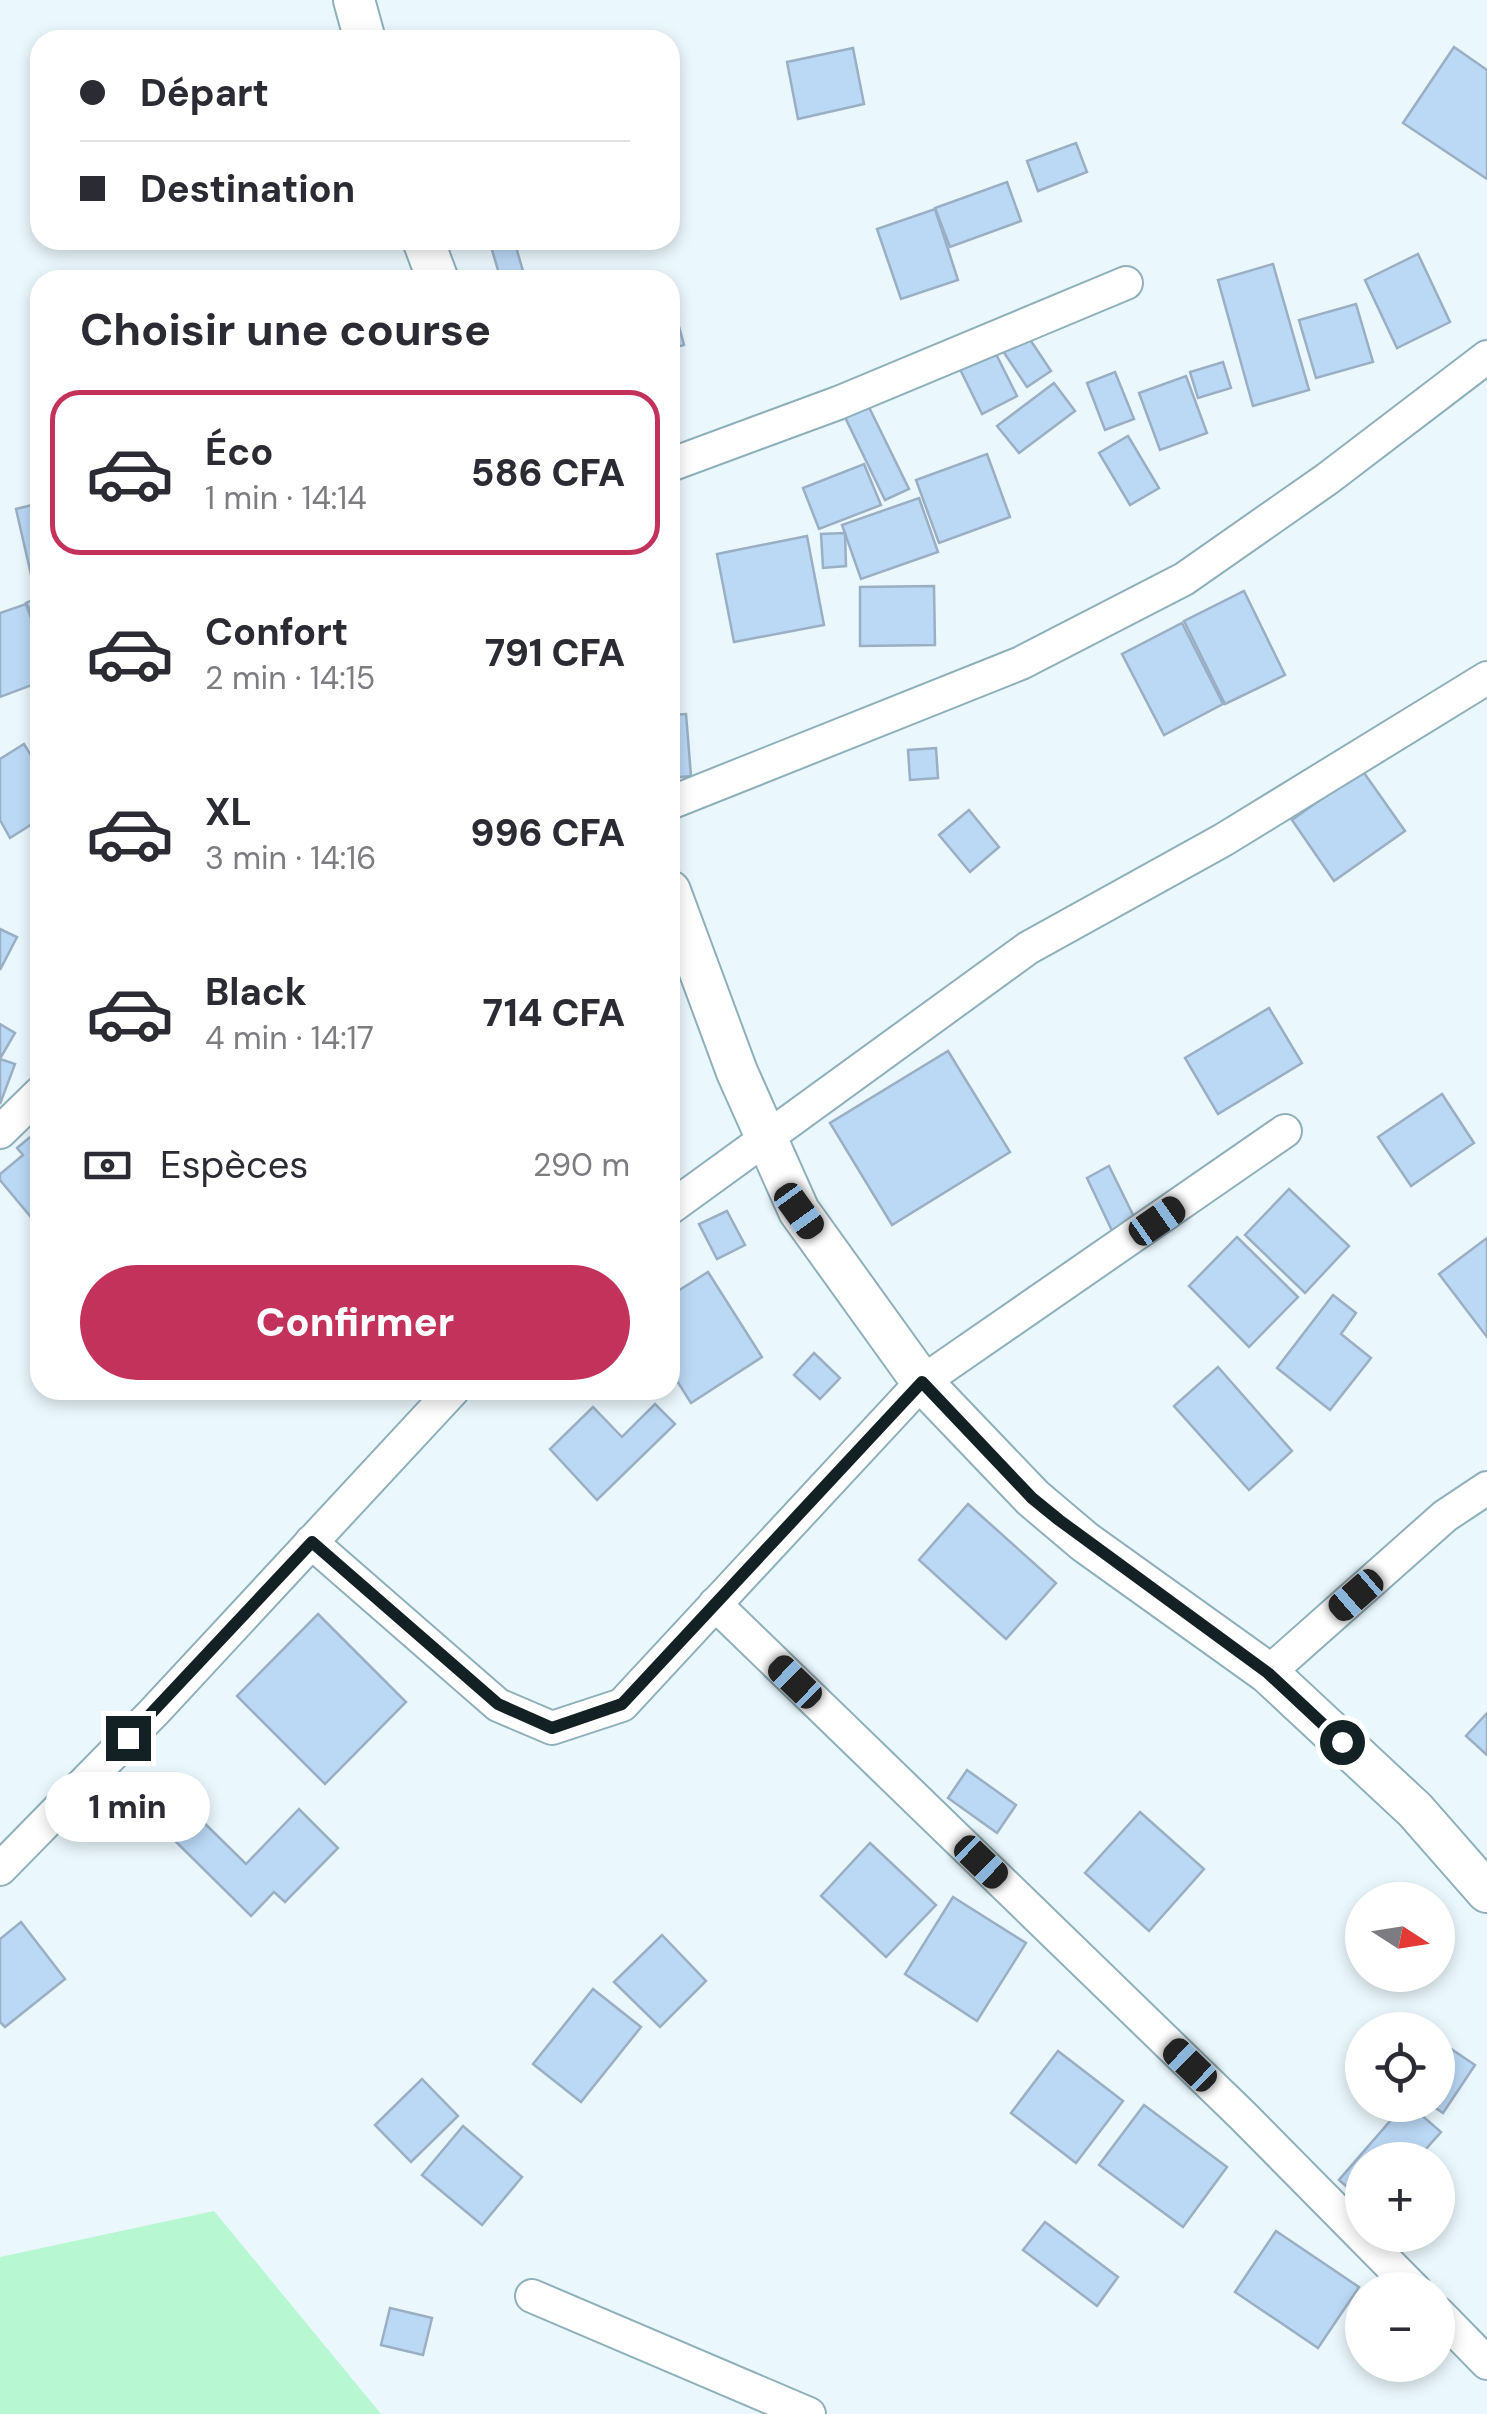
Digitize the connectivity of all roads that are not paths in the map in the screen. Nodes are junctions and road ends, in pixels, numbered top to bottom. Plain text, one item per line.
1 (354, 0) edge
2 (362, 30) edge
3 (1126, 283) dead end
4 (1487, 356) edge
5 (680, 461) edge
6 (1487, 678) edge
7 (680, 800) edge
8 (680, 922) edge
9 (30, 1103) edge
10 (1285, 1131) dead end
11 (0, 1132) edge
12 (765, 1136) junction
13 (680, 1200) edge
14 (922, 1382) junction
15 (444, 1400) edge
16 (1487, 1488) edge
17 (312, 1542) junction
18 (715, 1604) junction
19 (1268, 1673) junction
20 (0, 1868) edge
21 (1487, 1892) edge
22 (1397, 2272) edge
23 (532, 2296) dead end
24 (1455, 2330) edge
25 (1487, 2363) edge
26 (809, 2414) edge

1 - 2 street
3 - 5 street
4 - 7 street
6 - 12 street
8 - 12 street
9 - 11 street
10 - 14 street
12 - 13 street
12 - 14 street
14 - 18 street
14 - 19 street
15 - 17 street
16 - 19 street
17 - 18 street
17 - 20 street
18 - 22 street
19 - 21 street
23 - 26 street
24 - 25 street

